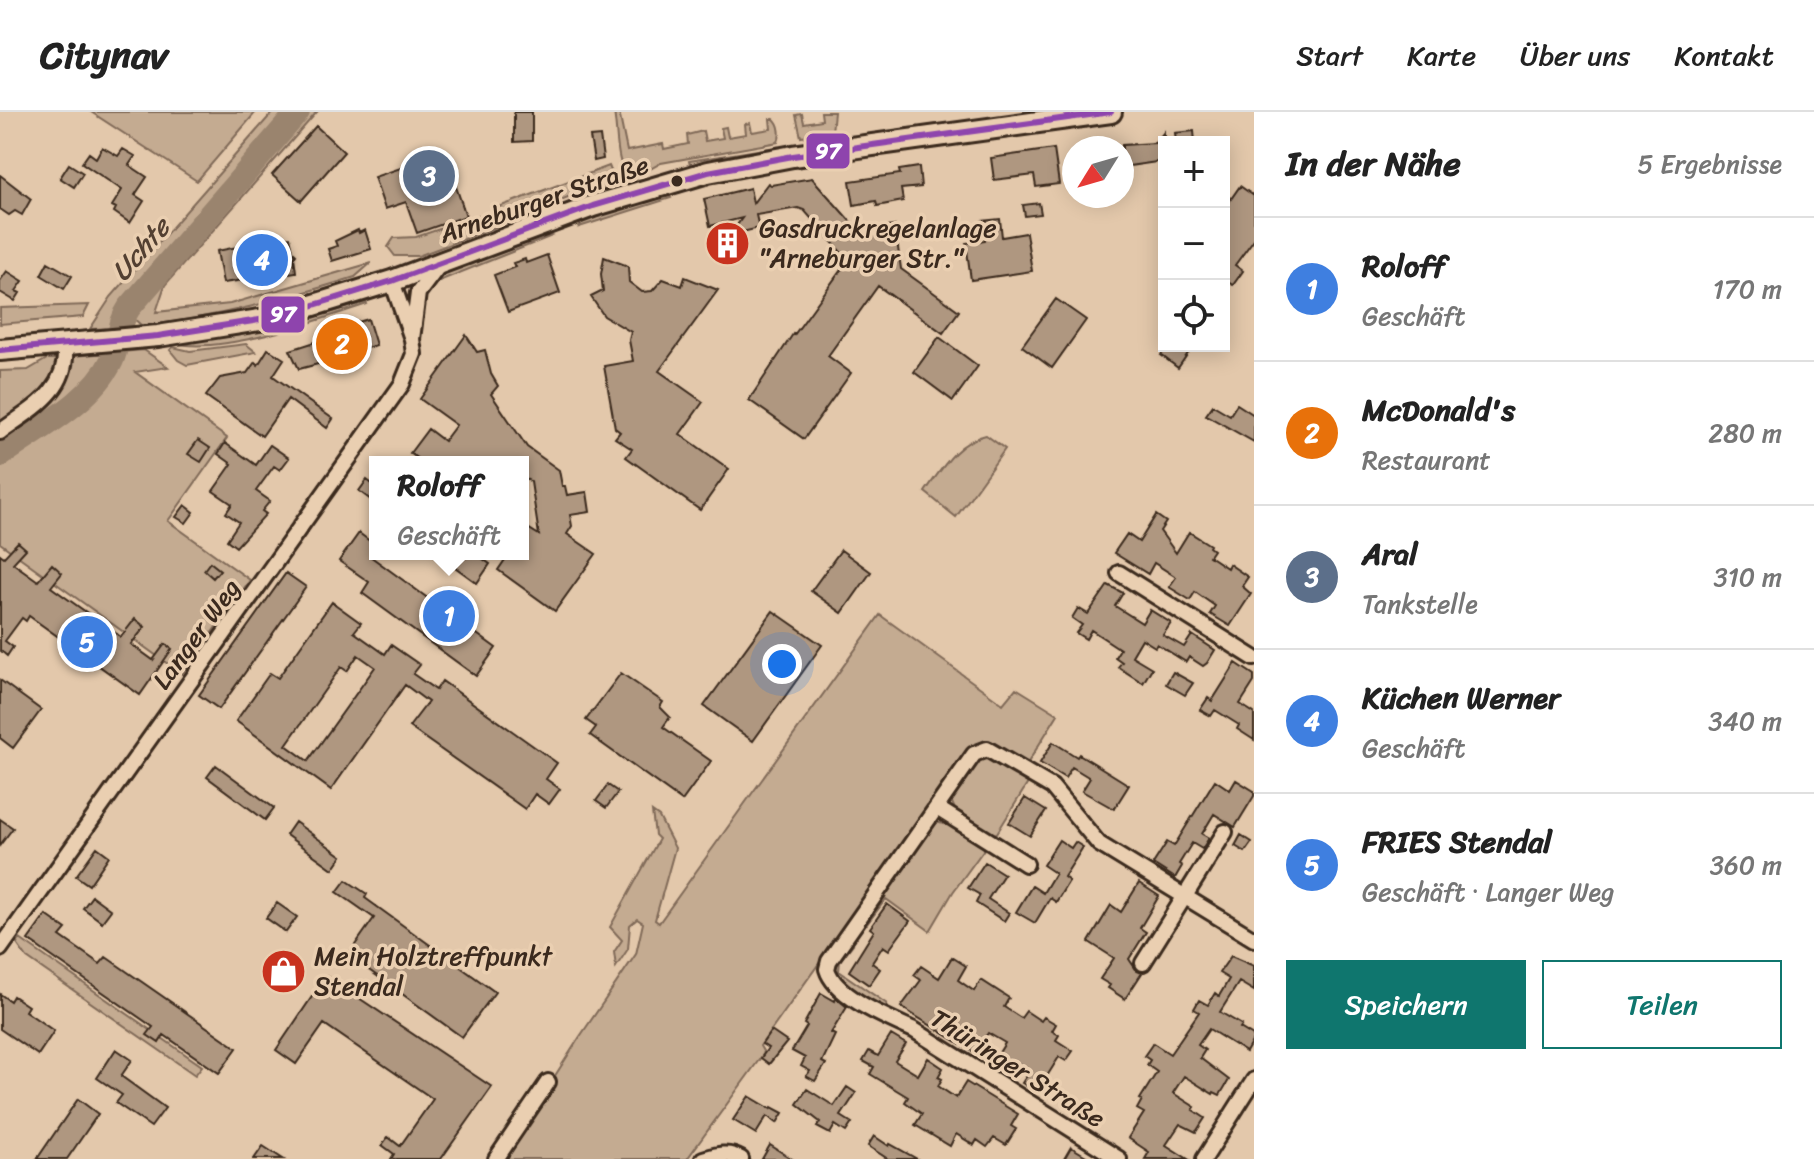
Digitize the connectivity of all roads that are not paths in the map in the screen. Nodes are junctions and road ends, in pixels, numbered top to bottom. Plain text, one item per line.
1 (1111, 112) edge
2 (440, 263) junction
3 (392, 281) junction
4 (412, 339) junction
5 (65, 345) junction
6 (0, 350) edge
7 (0, 432) edge
8 (1119, 573) dead end
9 (1254, 658) edge
10 (937, 808) junction
11 (1225, 832) dead end
12 (1026, 864) dead end
13 (1185, 897) junction
14 (1254, 939) edge
15 (0, 949) edge
16 (1143, 963) dead end
17 (1254, 1080) edge
18 (548, 1082) dead end
19 (496, 1159) edge
20 (703, 1159) edge
21 (741, 1159) edge
22 (1119, 1159) edge
23 (1204, 1159) edge

1 - 2 main road, Arneburger Straße
2 - 3 main road, Arneburger Straße
2 - 4 street, Langer Weg
3 - 4 street, Langer Weg
3 - 5 main road, Arneburger Straße
4 - 15 street, Langer Weg
5 - 6 main road, Arneburger Straße
5 - 7 street
8 - 9 street
10 - 12 street
10 - 13 street
10 - 22 street, Thüringer Straße
11 - 13 street
13 - 14 street
13 - 16 street
17 - 23 street
18 - 19 street
20 - 21 street

